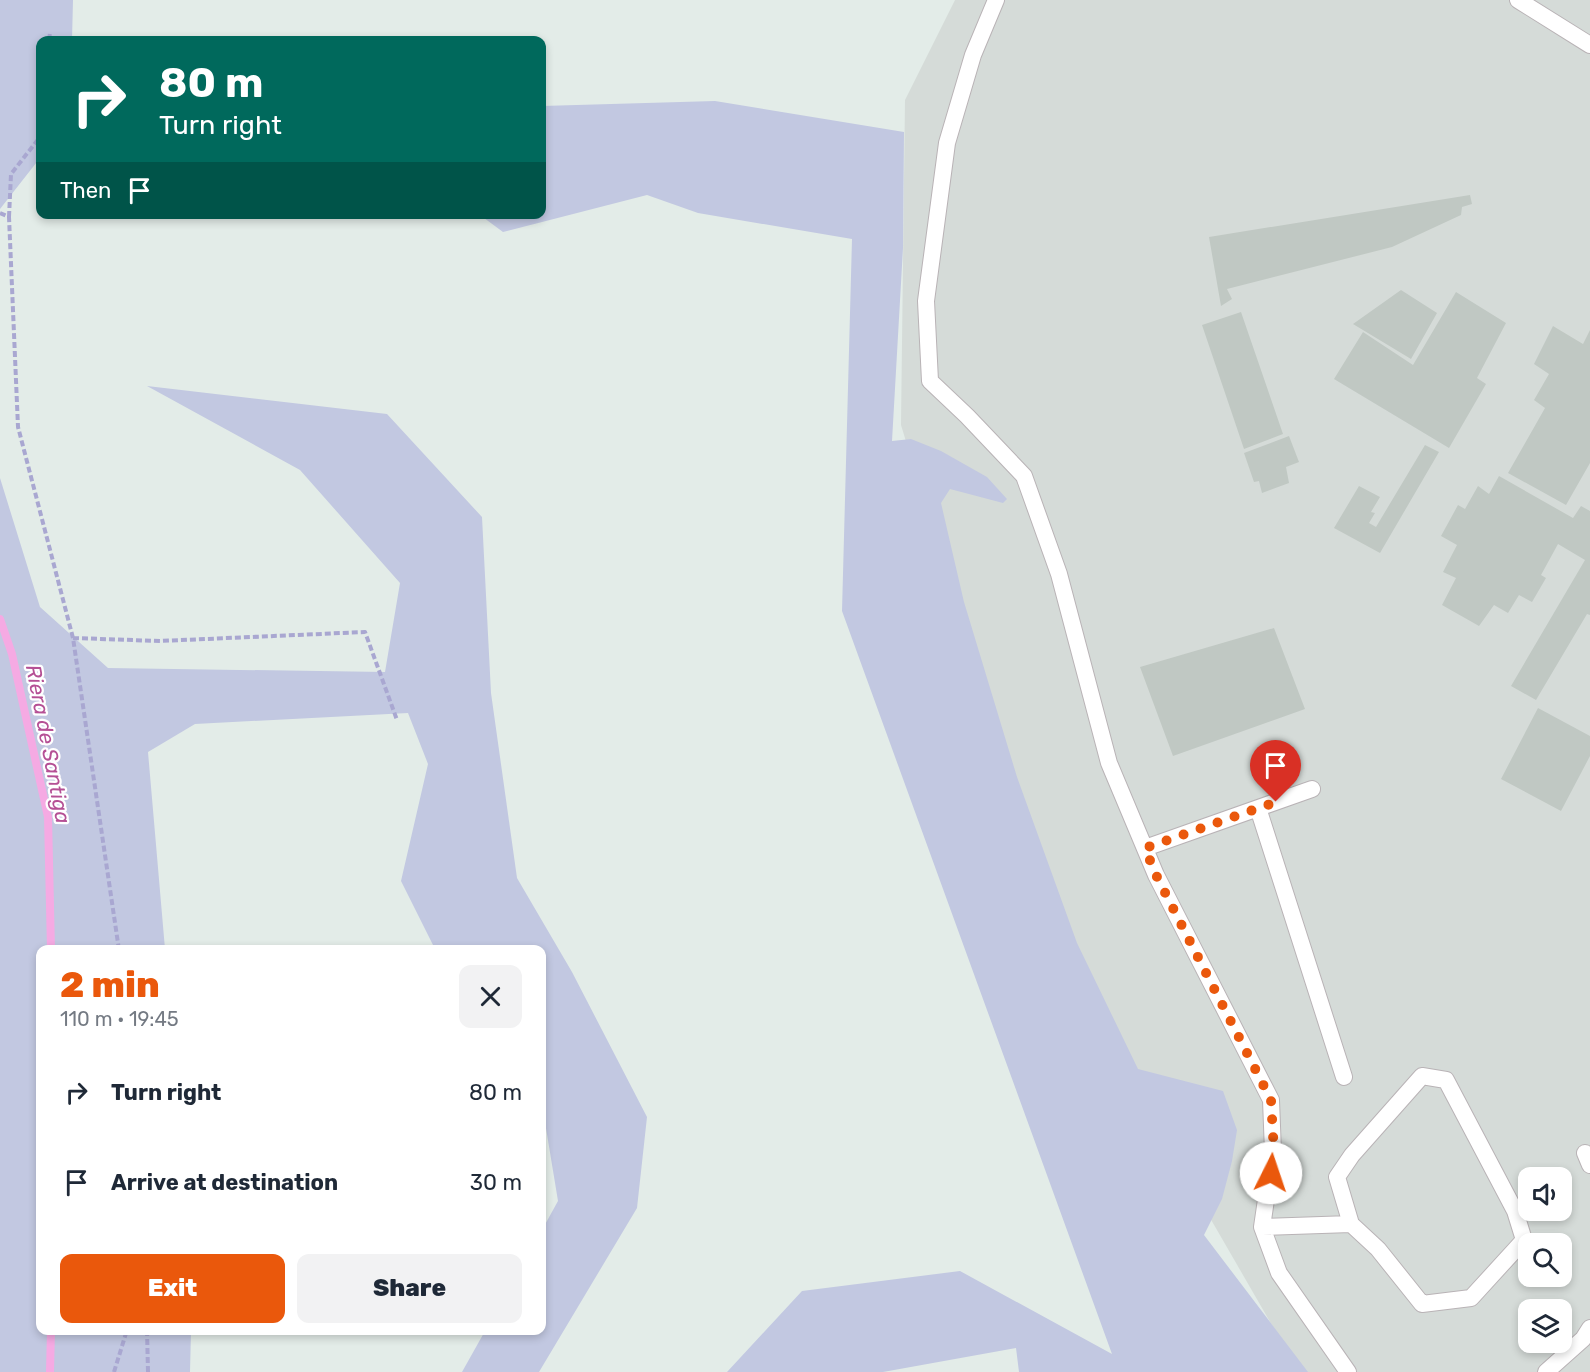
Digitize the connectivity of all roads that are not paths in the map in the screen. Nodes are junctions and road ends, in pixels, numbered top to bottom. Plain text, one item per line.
1 (996, 0) edge
2 (1518, 0) edge
3 (1590, 45) edge
4 (1311, 789) dead end
5 (1258, 808) junction
6 (1145, 848) junction
7 (1344, 1077) dead end
8 (1352, 1224) junction
9 (1262, 1227) junction
10 (1590, 1328) edge
11 (1348, 1372) edge
12 (1546, 1372) edge

1 - 6 lane
2 - 3 lane
4 - 5 lane
5 - 6 lane
5 - 7 lane
6 - 9 lane
8 - 8 lane
8 - 9 lane
9 - 11 lane
10 - 12 lane

